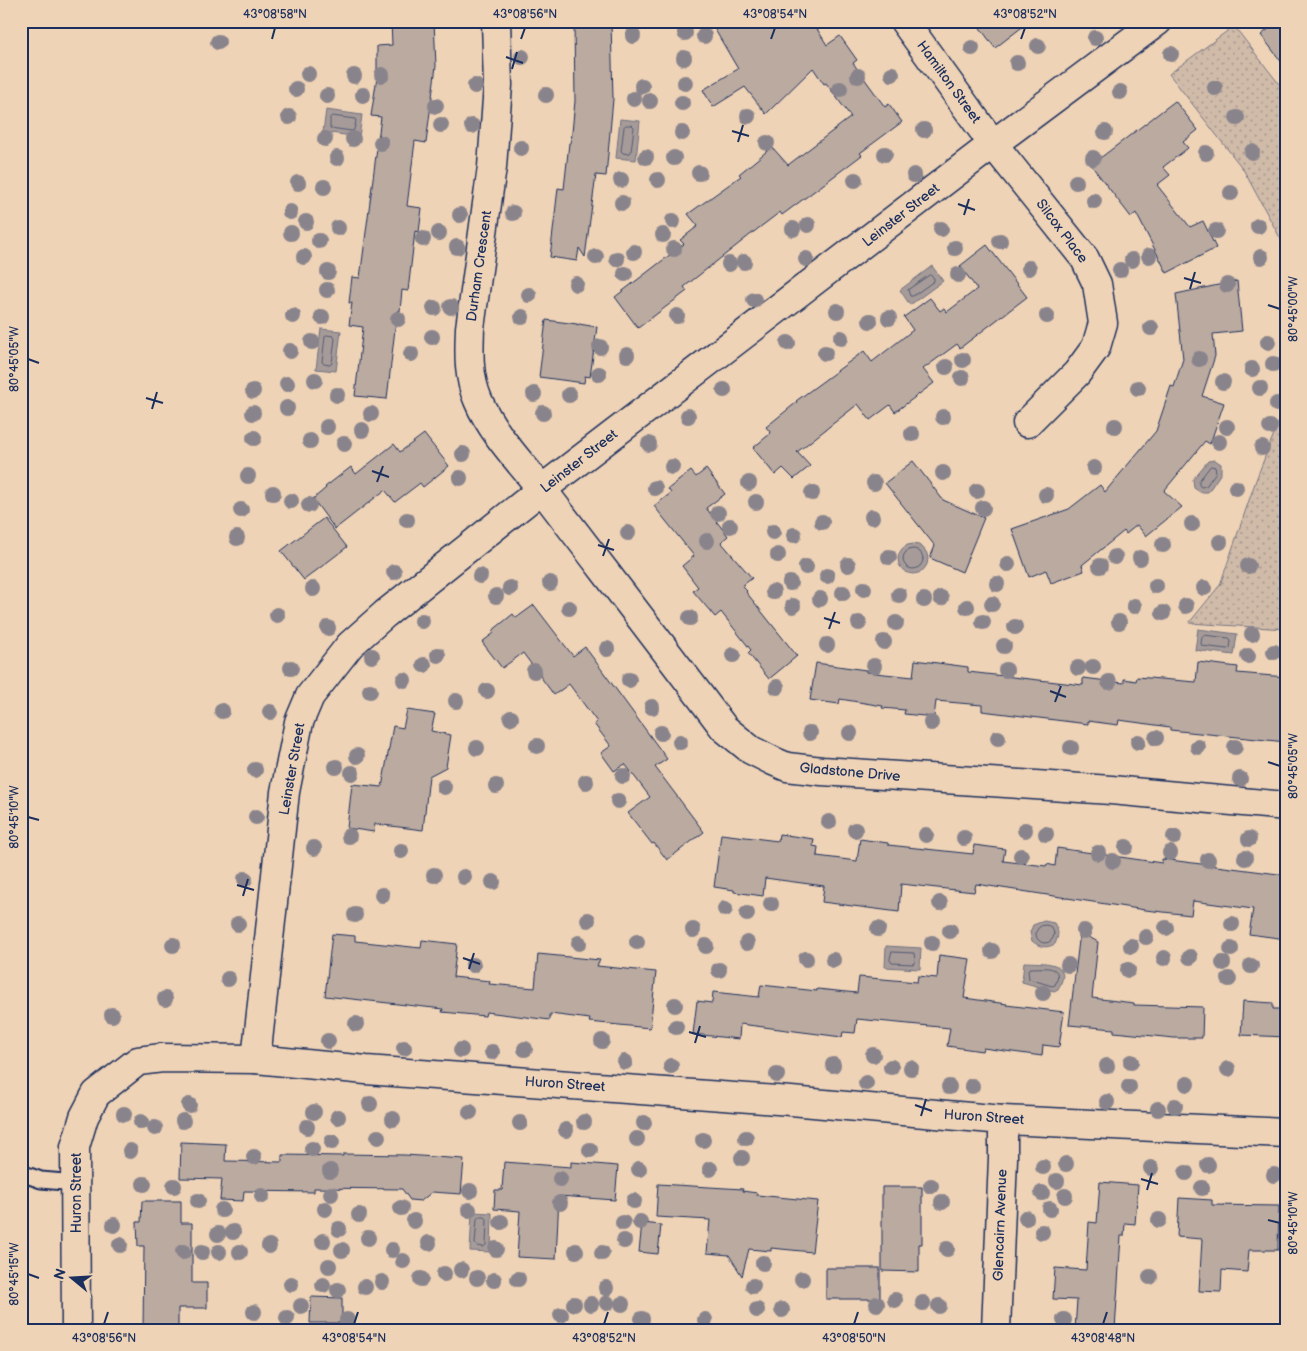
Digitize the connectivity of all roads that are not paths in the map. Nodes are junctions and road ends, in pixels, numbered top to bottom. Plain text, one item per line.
1 (496, 21) edge
2 (904, 21) edge
3 (1158, 21) edge
4 (993, 144) junction
5 (1027, 422) dead end
6 (542, 489) junction
7 (1286, 806) edge
8 (256, 1059) junction
9 (1003, 1120) junction
10 (1286, 1133) edge
11 (21, 1173) edge
12 (76, 1183) junction
13 (76, 1330) edge
14 (996, 1330) edge

1 - 6 street, Durham Crescent
2 - 4 street, Hamilton Street
3 - 4 street, Leinster Street
4 - 5 street, Silcox Place
4 - 6 street, Leinster Street
6 - 7 street, Gladstone Drive
6 - 8 street, Leinster Street
8 - 9 street, Huron Street
8 - 12 street, Huron Street
9 - 10 street, Huron Street
9 - 14 street, Glencairn Avenue
11 - 12 lane
12 - 13 street, Huron Street

